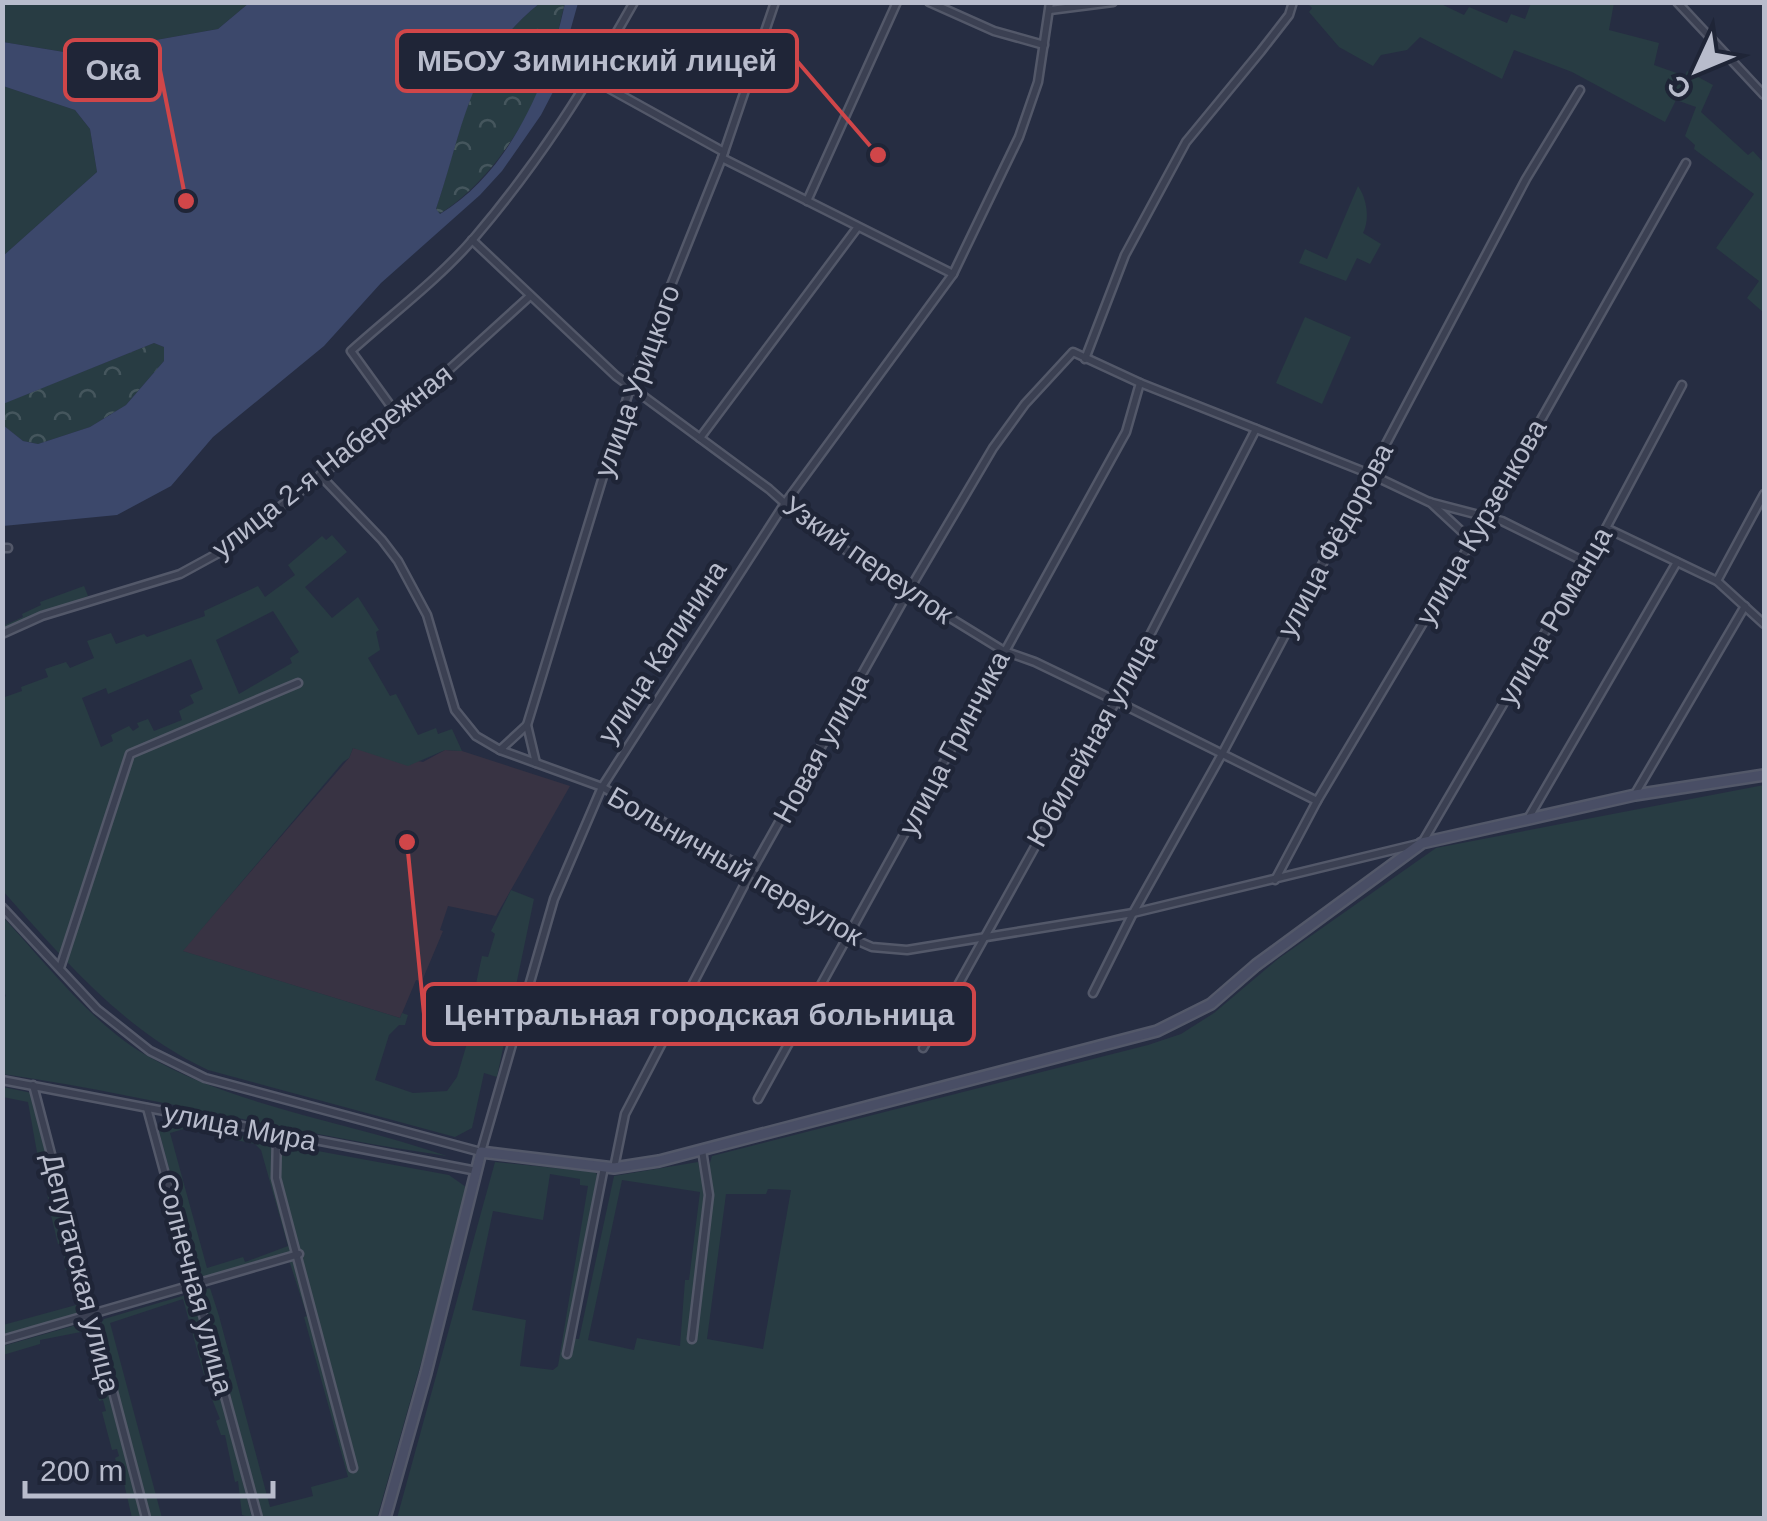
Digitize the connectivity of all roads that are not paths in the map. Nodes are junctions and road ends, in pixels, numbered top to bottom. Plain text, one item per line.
1 (634, 2) edge
2 (775, 2) edge
3 (897, 2) edge
4 (929, 2) edge
5 (1113, 2) edge
6 (1294, 2) edge
7 (1677, 2) edge
8 (1050, 6) edge
9 (1044, 45) junction
10 (592, 79) junction
11 (1580, 90) dead end
12 (1764, 95) edge
13 (723, 155) junction
14 (1686, 163) dead end
15 (807, 201) junction
16 (857, 228) junction
17 (472, 240) junction
18 (953, 274) junction
19 (530, 296) junction
20 (1085, 360) junction
21 (1140, 383) junction
22 (631, 385) junction
23 (1682, 385) dead end
24 (398, 416) junction
25 (1256, 429) junction
26 (700, 438) junction
27 (1370, 474) junction
28 (320, 475) junction
29 (1764, 494) edge
30 (1429, 502) junction
31 (785, 503) junction
32 (1486, 517) junction
33 (1606, 528) junction
34 (1472, 540) junction
35 (1585, 562) junction
36 (1677, 562) junction
37 (1717, 581) junction
38 (908, 592) junction
39 (1745, 606) junction
40 (1764, 624) edge
41 (2, 634) edge
42 (1004, 651) junction
43 (298, 683) dead end
44 (1116, 701) junction
45 (527, 724) junction
46 (500, 750) junction
47 (1222, 754) junction
48 (537, 765) junction
49 (1764, 775) edge
50 (602, 787) junction
51 (1635, 795) junction
52 (1316, 801) junction
53 (1528, 817) junction
54 (1422, 843) junction
55 (751, 872) junction
56 (1275, 881) junction
57 (2, 908) edge
58 (1132, 913) junction
59 (850, 937) junction
60 (982, 938) junction
61 (60, 969) junction
62 (1094, 993) dead end
63 (923, 1048) dead end
64 (2, 1080) edge
65 (33, 1085) junction
66 (758, 1099) dead end
67 (147, 1108) junction
68 (277, 1135) junction
69 (702, 1150) junction
70 (481, 1152) junction
71 (609, 1168) junction
72 (477, 1171) junction
73 (298, 1254) junction
74 (197, 1286) junction
75 (91, 1315) junction
76 (692, 1339) dead end
77 (2, 1340) edge
78 (567, 1354) dead end
79 (352, 1468) dead end
80 (146, 1518) edge
81 (258, 1518) edge
82 (384, 1518) edge

1 - 10 street
2 - 13 street, улица Урицкого
3 - 15 street
4 - 9 street
5 - 8 street
6 - 20 street
7 - 12 street
8 - 9 street, улица Калинина
9 - 18 street, улица Калинина
10 - 13 street
10 - 17 street
11 - 27 street, улица Фёдорова
13 - 15 street
13 - 22 street, улица Урицкого
14 - 32 street, улица Курзенкова
15 - 16 street
16 - 18 street
16 - 26 street
17 - 19 street, Узкий переулок
17 - 24 street
18 - 31 street, улица Калинина
19 - 22 street, Узкий переулок
19 - 24 street, улица 2-я Набережная
20 - 21 street
20 - 38 street, Новая улица
21 - 25 street
21 - 42 street, улица Гринчика
22 - 26 street, Узкий переулок
22 - 45 street, улица Урицкого
23 - 33 street, улица Романца
24 - 28 street, улица 2-я Набережная
25 - 27 street
25 - 44 street, Юбилейная улица
26 - 31 street, Узкий переулок
27 - 30 street
27 - 47 street, улица Фёдорова
28 - 41 street, улица 2-я Набережная
28 - 46 street, Больничный переулок
29 - 37 street
30 - 32 street
30 - 34 street
31 - 38 street, Узкий переулок
31 - 50 street, улица Калинина
32 - 34 street, улица Курзенкова
32 - 35 street
33 - 35 street, улица Романца
33 - 36 street
34 - 52 street, улица Курзенкова
35 - 54 street, улица Романца
36 - 37 street
36 - 53 street
37 - 39 street
38 - 42 street, Узкий переулок
38 - 55 street, Новая улица
39 - 40 street
39 - 51 street
42 - 44 street, Узкий переулок
42 - 59 street, улица Гринчика
43 - 61 street
44 - 47 street, Узкий переулок
44 - 60 street, Юбилейная улица
45 - 46 street
45 - 48 street
46 - 48 street, Больничный переулок
47 - 52 street, Узкий переулок
47 - 58 street, улица Фёдорова
48 - 50 street, Больничный переулок
49 - 51 street
50 - 55 street, Больничный переулок
50 - 70 street, улица Калинина
51 - 53 street
52 - 56 street, улица Курзенкова
53 - 54 street
54 - 56 street, Больничный переулок
54 - 69 street
55 - 59 street, Больничный переулок
55 - 71 street, Новая улица
56 - 58 street, Больничный переулок
57 - 61 street
58 - 60 street, Больничный переулок
58 - 62 street, улица Фёдорова
59 - 60 street, Больничный переулок
59 - 66 street, улица Гринчика
60 - 63 street, Юбилейная улица
61 - 70 street
64 - 65 street, улица Мира
65 - 67 street, улица Мира
65 - 75 street, Депутатская улица
67 - 68 street, улица Мира
67 - 74 street, Солнечная улица
68 - 72 street, улица Мира
68 - 73 street
69 - 71 street
69 - 76 street
70 - 71 street
70 - 72 street, улица Калинина
71 - 78 street, Новая улица
72 - 82 street, улица Калинина
73 - 74 street
73 - 79 street
74 - 75 street
74 - 81 street, Солнечная улица
75 - 77 street
75 - 80 street, Депутатская улица

